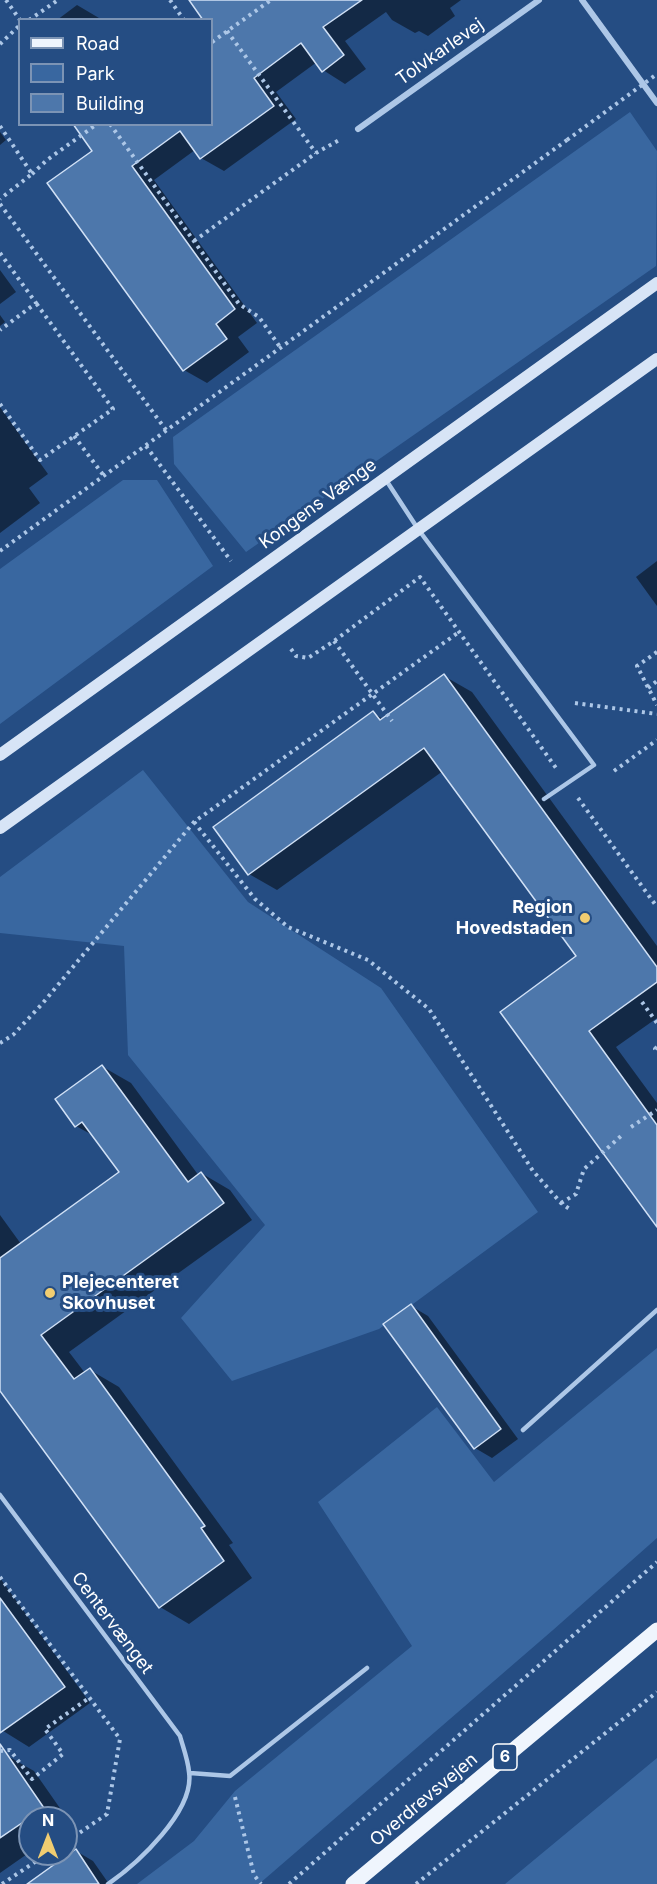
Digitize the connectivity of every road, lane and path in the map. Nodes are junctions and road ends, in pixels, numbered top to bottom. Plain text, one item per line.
1 (6, 0) edge
2 (58, 0) edge
3 (170, 0) edge
4 (271, 0) edge
5 (539, 0) edge
6 (582, 0) edge
7 (19, 18) edge
8 (32, 18) edge
9 (183, 18) edge
10 (18, 27) edge
11 (227, 31) junction
12 (213, 41) edge
13 (0, 44) edge
14 (657, 74) edge
15 (657, 103) edge
16 (0, 126) edge
17 (94, 126) edge
18 (111, 126) edge
19 (358, 129) joint
20 (316, 153) junction
21 (32, 174) junction
22 (0, 199) edge
23 (0, 204) edge
24 (194, 241) junction
25 (0, 253) edge
26 (657, 283) edge
27 (36, 303) junction
28 (0, 330) edge
29 (280, 347) junction
30 (657, 359) edge
31 (0, 404) edge
32 (166, 430) junction
33 (74, 436) junction
34 (146, 446) junction
35 (104, 476) junction
36 (385, 479) junction
37 (418, 529) junction
38 (0, 551) edge
39 (225, 554) dead end
40 (277, 631) junction
41 (459, 632) junction
42 (334, 641) junction
43 (656, 649) edge
44 (657, 681) edge
45 (648, 688) junction
46 (373, 695) junction
47 (573, 702) dead end
48 (657, 705) edge
49 (657, 714) edge
50 (392, 721) dead end
51 (657, 740) edge
52 (0, 754) edge
53 (610, 774) dead end
54 (567, 782) junction
55 (544, 799) dead end
56 (194, 822) junction
57 (0, 828) edge
58 (657, 907) edge
59 (642, 1002) dead end
60 (657, 1023) edge
61 (0, 1043) edge
62 (657, 1110) edge
63 (631, 1128) dead end
64 (621, 1136) dead end
65 (561, 1203) junction
66 (571, 1210) dead end
67 (657, 1310) edge
68 (523, 1430) dead end
69 (0, 1495) edge
70 (657, 1562) edge
71 (0, 1577) edge
72 (657, 1630) edge
73 (367, 1668) dead end
74 (657, 1692) edge
75 (89, 1698) junction
76 (0, 1751) edge
77 (190, 1773) junction
78 (230, 1776) junction
79 (78, 1834) edge
80 (29, 1866) edge
81 (2, 1884) edge
82 (108, 1884) edge
83 (261, 1884) edge
84 (289, 1884) edge
85 (353, 1884) edge
86 (416, 1884) edge

1 - 7 path
2 - 8 path
3 - 9 path
4 - 11 path
5 - 19 street, Tolvkarlevej
6 - 15 street
10 - 13 path
11 - 12 path
11 - 20 path
14 - 29 path, bridge
16 - 21 path
17 - 21 path
18 - 24 path
19 - 20 path
20 - 24 path
21 - 22 path
23 - 32 path
24 - 29 path
25 - 27 path
26 - 36 street, Kongens Vænge
27 - 28 path
27 - 33 path
29 - 32 path
30 - 37 street
31 - 33 path
32 - 34 path
33 - 35 path
34 - 35 path
34 - 39 path
35 - 38 path
36 - 37 lane
36 - 52 street, Kongens Vænge
37 - 40 street
37 - 54 lane
40 - 42 path
40 - 57 street
41 - 42 path
41 - 46 path
41 - 54 path
42 - 46 path
43 - 45 path
44 - 45 path
45 - 48 path
46 - 50 path
46 - 56 path
47 - 49 path
51 - 53 path
54 - 55 lane
54 - 58 path
56 - 61 path
56 - 65 path
59 - 60 path
62 - 63 path
64 - 65 path
65 - 66 path
67 - 68 lane
69 - 77 lane, Centervænget
70 - 84 path
71 - 75 path
72 - 85 main road, Overdrevsvejen / 6
73 - 78 lane
74 - 86 path
75 - 76 path
75 - 79 path
77 - 78 lane
77 - 82 lane
78 - 83 path
80 - 81 path

